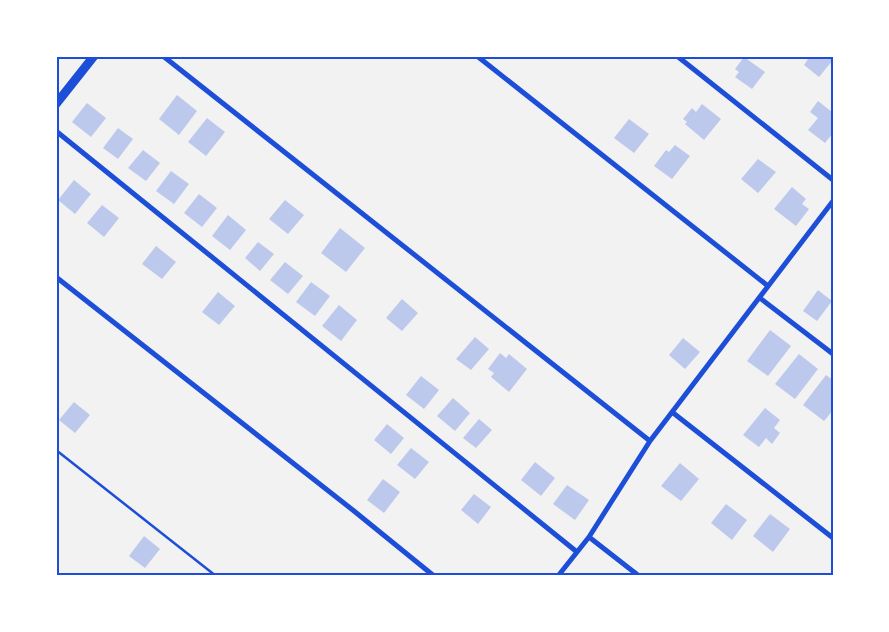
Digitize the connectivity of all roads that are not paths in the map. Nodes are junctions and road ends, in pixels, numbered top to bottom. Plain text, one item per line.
1 (94, 56) edge
2 (164, 56) edge
3 (477, 56) edge
4 (677, 56) edge
5 (56, 104) edge
6 (56, 131) edge
7 (833, 180) edge
8 (833, 201) edge
9 (831, 209) edge
10 (56, 277) edge
11 (768, 286) junction
12 (760, 298) junction
13 (833, 354) edge
14 (672, 412) junction
15 (650, 441) junction
16 (589, 536) junction
17 (833, 538) edge
18 (576, 552) junction
19 (434, 576) edge
20 (558, 576) edge
21 (639, 576) edge

1 - 5 street
2 - 15 street
3 - 11 street
4 - 7 street
6 - 18 street
8 - 9 street
9 - 11 street
10 - 19 street
11 - 12 street
12 - 13 street
12 - 14 street
14 - 15 street
14 - 17 street
15 - 16 street
16 - 18 street
16 - 21 street
18 - 20 street

